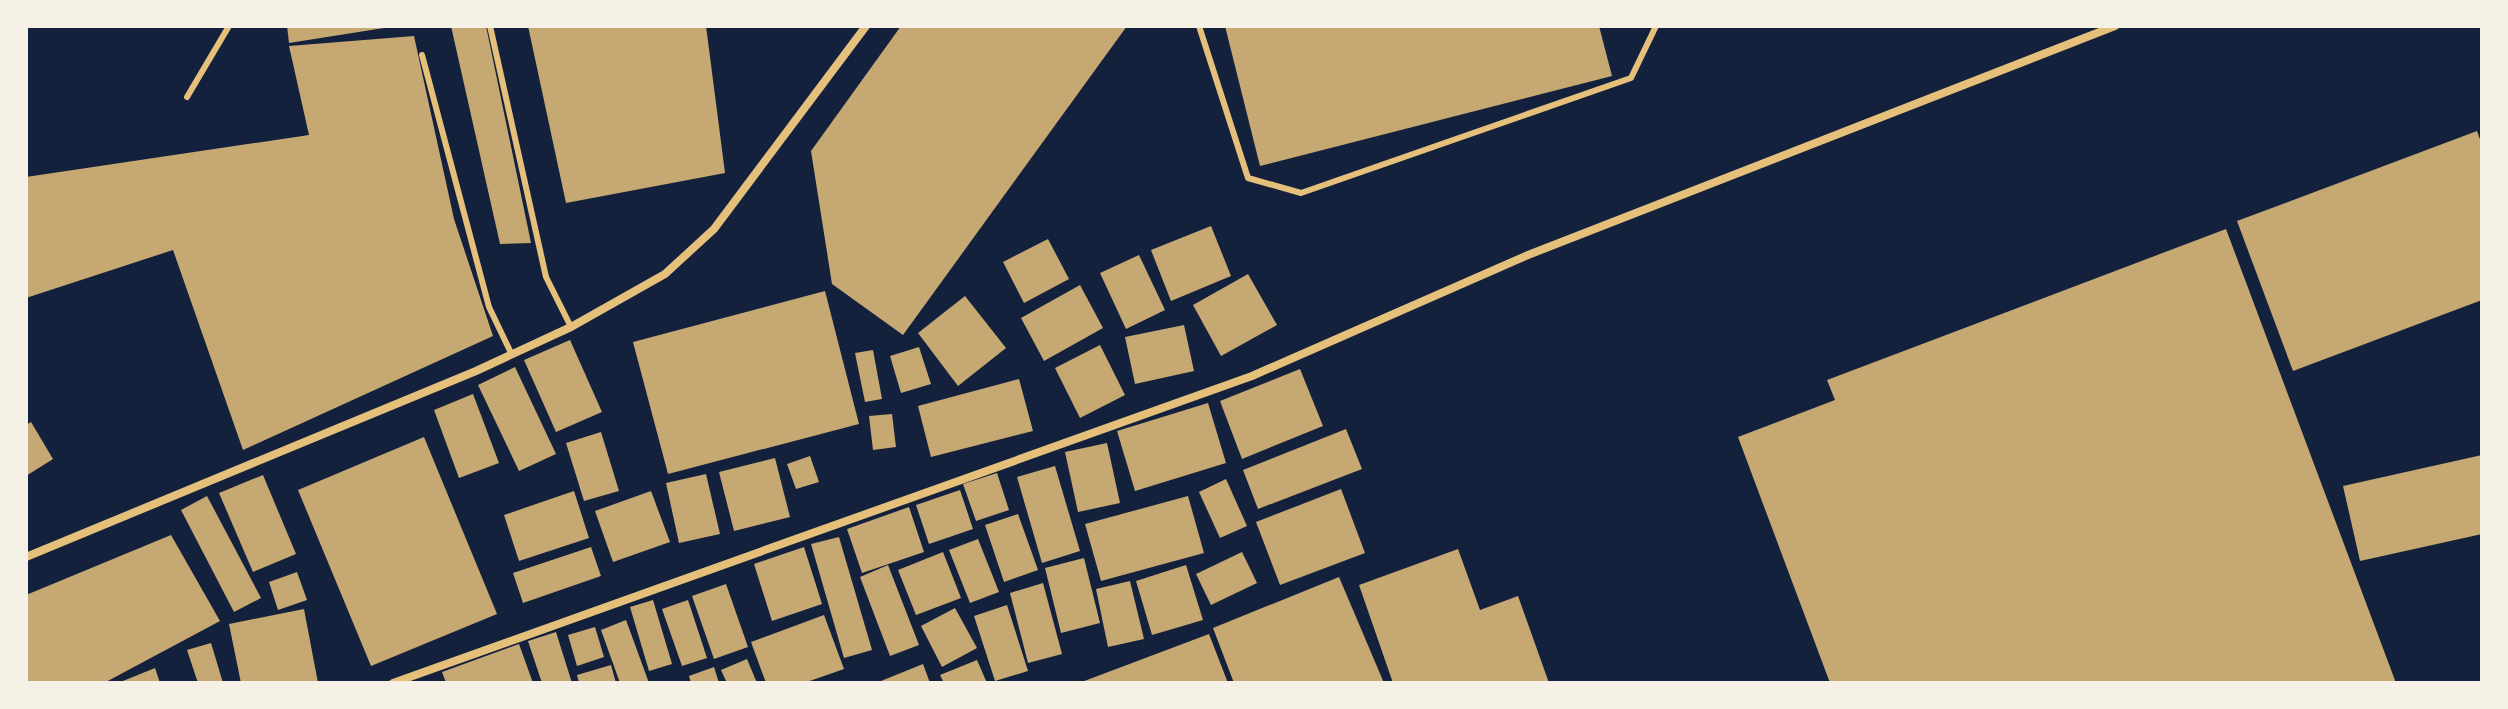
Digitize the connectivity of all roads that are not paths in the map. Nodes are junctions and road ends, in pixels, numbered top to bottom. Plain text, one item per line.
1 (229, 26) edge
2 (490, 26) edge
3 (866, 26) edge
4 (1199, 26) edge
5 (1656, 26) edge
6 (2115, 26) edge
7 (422, 55) dead end
8 (187, 97) dead end
9 (571, 327) junction
10 (512, 355) junction
11 (26, 557) edge
12 (393, 683) edge

1 - 8 lane
2 - 9 lane
3 - 9 street
4 - 5 lane
6 - 12 street
7 - 10 lane
9 - 10 street
10 - 11 street

